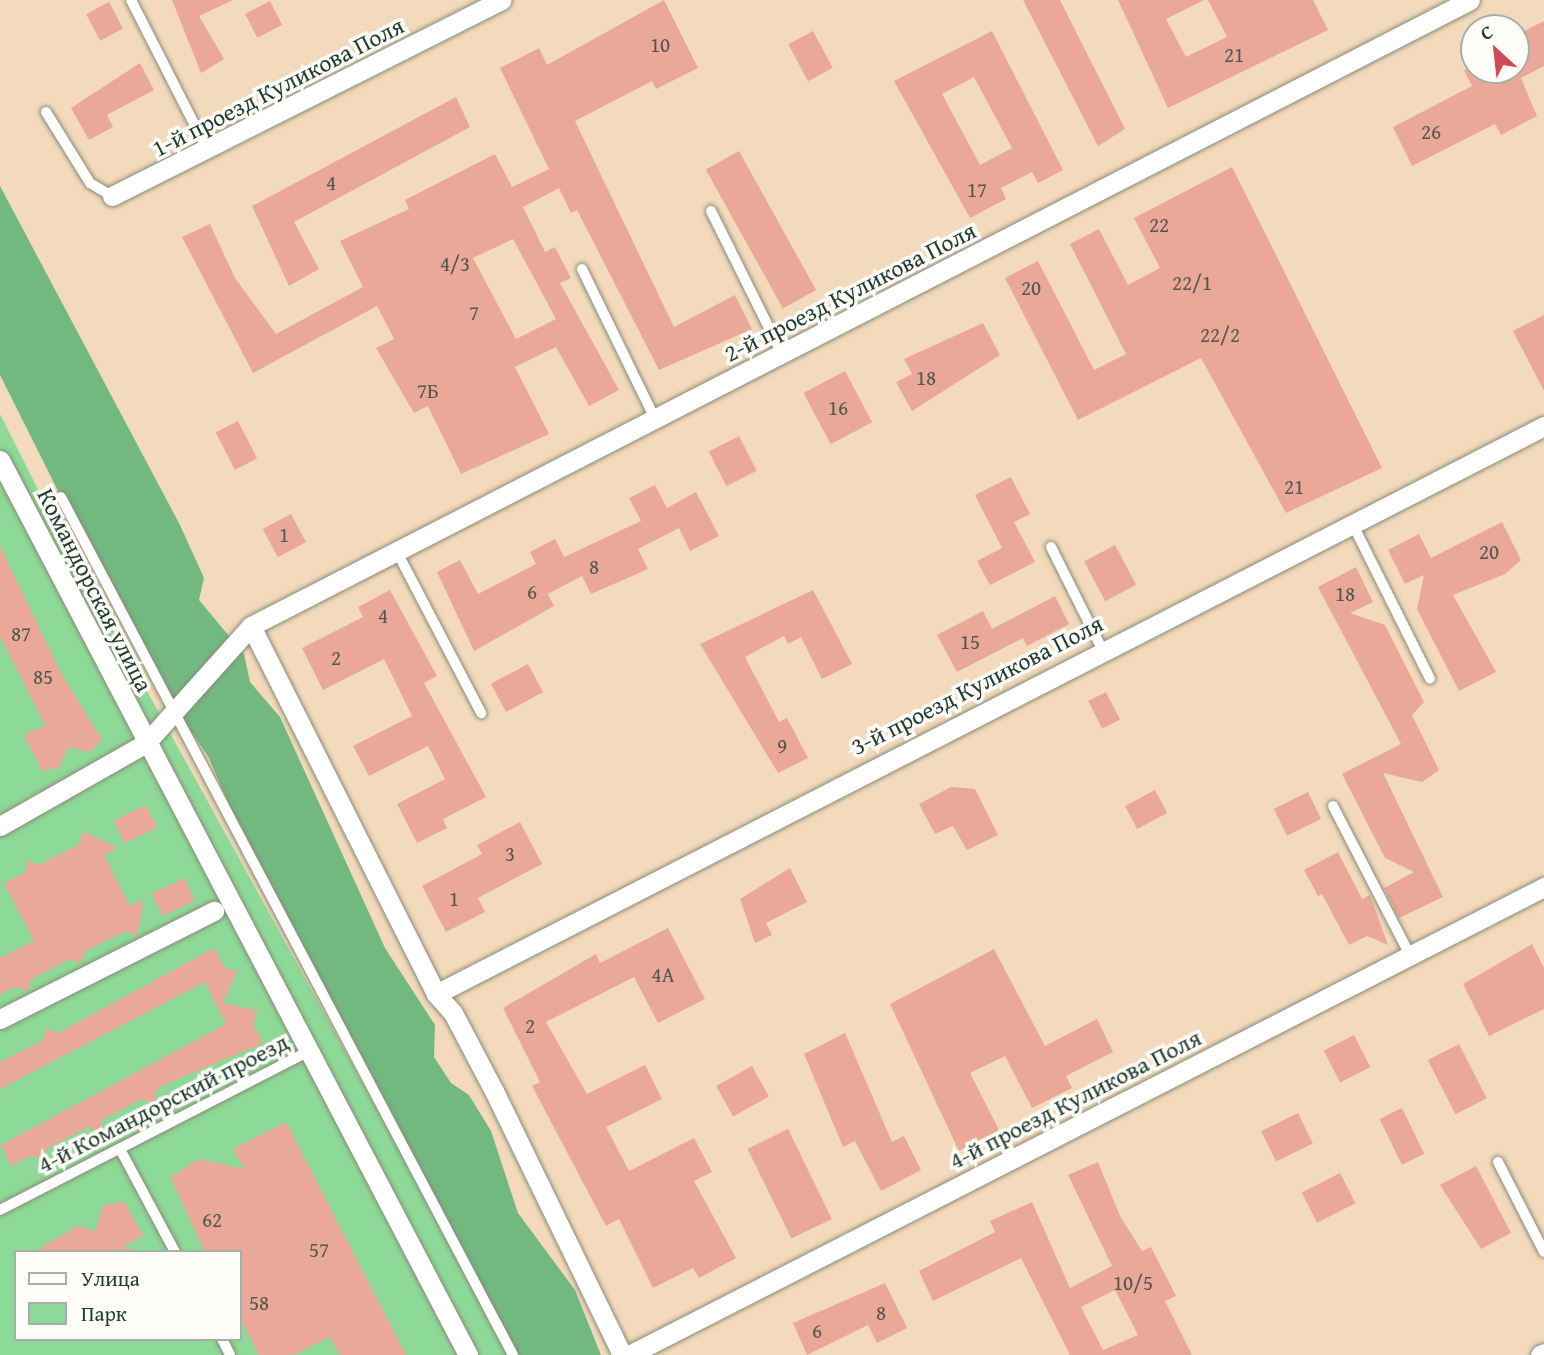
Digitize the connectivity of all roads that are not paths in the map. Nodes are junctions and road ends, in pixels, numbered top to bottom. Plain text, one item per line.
1 (131, 0) edge
2 (502, 0) edge
3 (1470, 0) edge
4 (46, 112) dead end
5 (208, 152) junction
6 (113, 196) joint
7 (711, 211) dead end
8 (582, 268) dead end
9 (782, 354) junction
10 (655, 419) junction
11 (1544, 426) edge
12 (0, 460) edge
13 (61, 497) dead end
14 (1352, 522) junction
15 (1051, 547) dead end
16 (397, 552) junction
17 (251, 626) junction
18 (1102, 649) junction
19 (1430, 679) dead end
20 (177, 711) junction
21 (481, 713) dead end
22 (146, 743) junction
23 (1333, 806) dead end
24 (0, 826) edge
25 (1544, 887) edge
26 (214, 911) dead end
27 (1410, 956) junction
28 (436, 995) junction
29 (0, 1019) edge
30 (307, 1052) junction
31 (120, 1149) junction
32 (1498, 1162) dead end
33 (0, 1210) edge
34 (174, 1250) edge
35 (1544, 1252) edge
36 (464, 1354) edge
37 (513, 1355) edge
38 (622, 1355) edge
39 (629, 1355) edge

1 - 5 lane
2 - 5 street, 1-й проезд Куликова Поля
3 - 9 street, 2-й проезд Куликова Поля
4 - 6 lane
5 - 6 street, 1-й проезд Куликова Поля
7 - 9 lane
8 - 10 lane
9 - 10 street, 2-й проезд Куликова Поля
10 - 16 street, 2-й проезд Куликова Поля
11 - 14 street, 3-й проезд Куликова Поля
12 - 22 street, Командорская улица
13 - 20 lane
14 - 18 street, 3-й проезд Куликова Поля
14 - 19 lane
15 - 18 lane
16 - 17 street, 2-й проезд Куликова Поля
16 - 21 lane
17 - 20 street
17 - 28 street
18 - 28 street, 3-й проезд Куликова Поля
20 - 22 street
20 - 37 lane
22 - 24 street
22 - 30 street, Командорская улица
23 - 27 lane
25 - 27 street, 4-й проезд Куликова Поля
26 - 29 street
27 - 39 street, 4-й проезд Куликова Поля
28 - 38 street
30 - 31 lane, 4-й Командорский проезд
30 - 36 street, Командорская улица
31 - 33 lane, 4-й Командорский проезд
31 - 34 lane
32 - 35 lane

